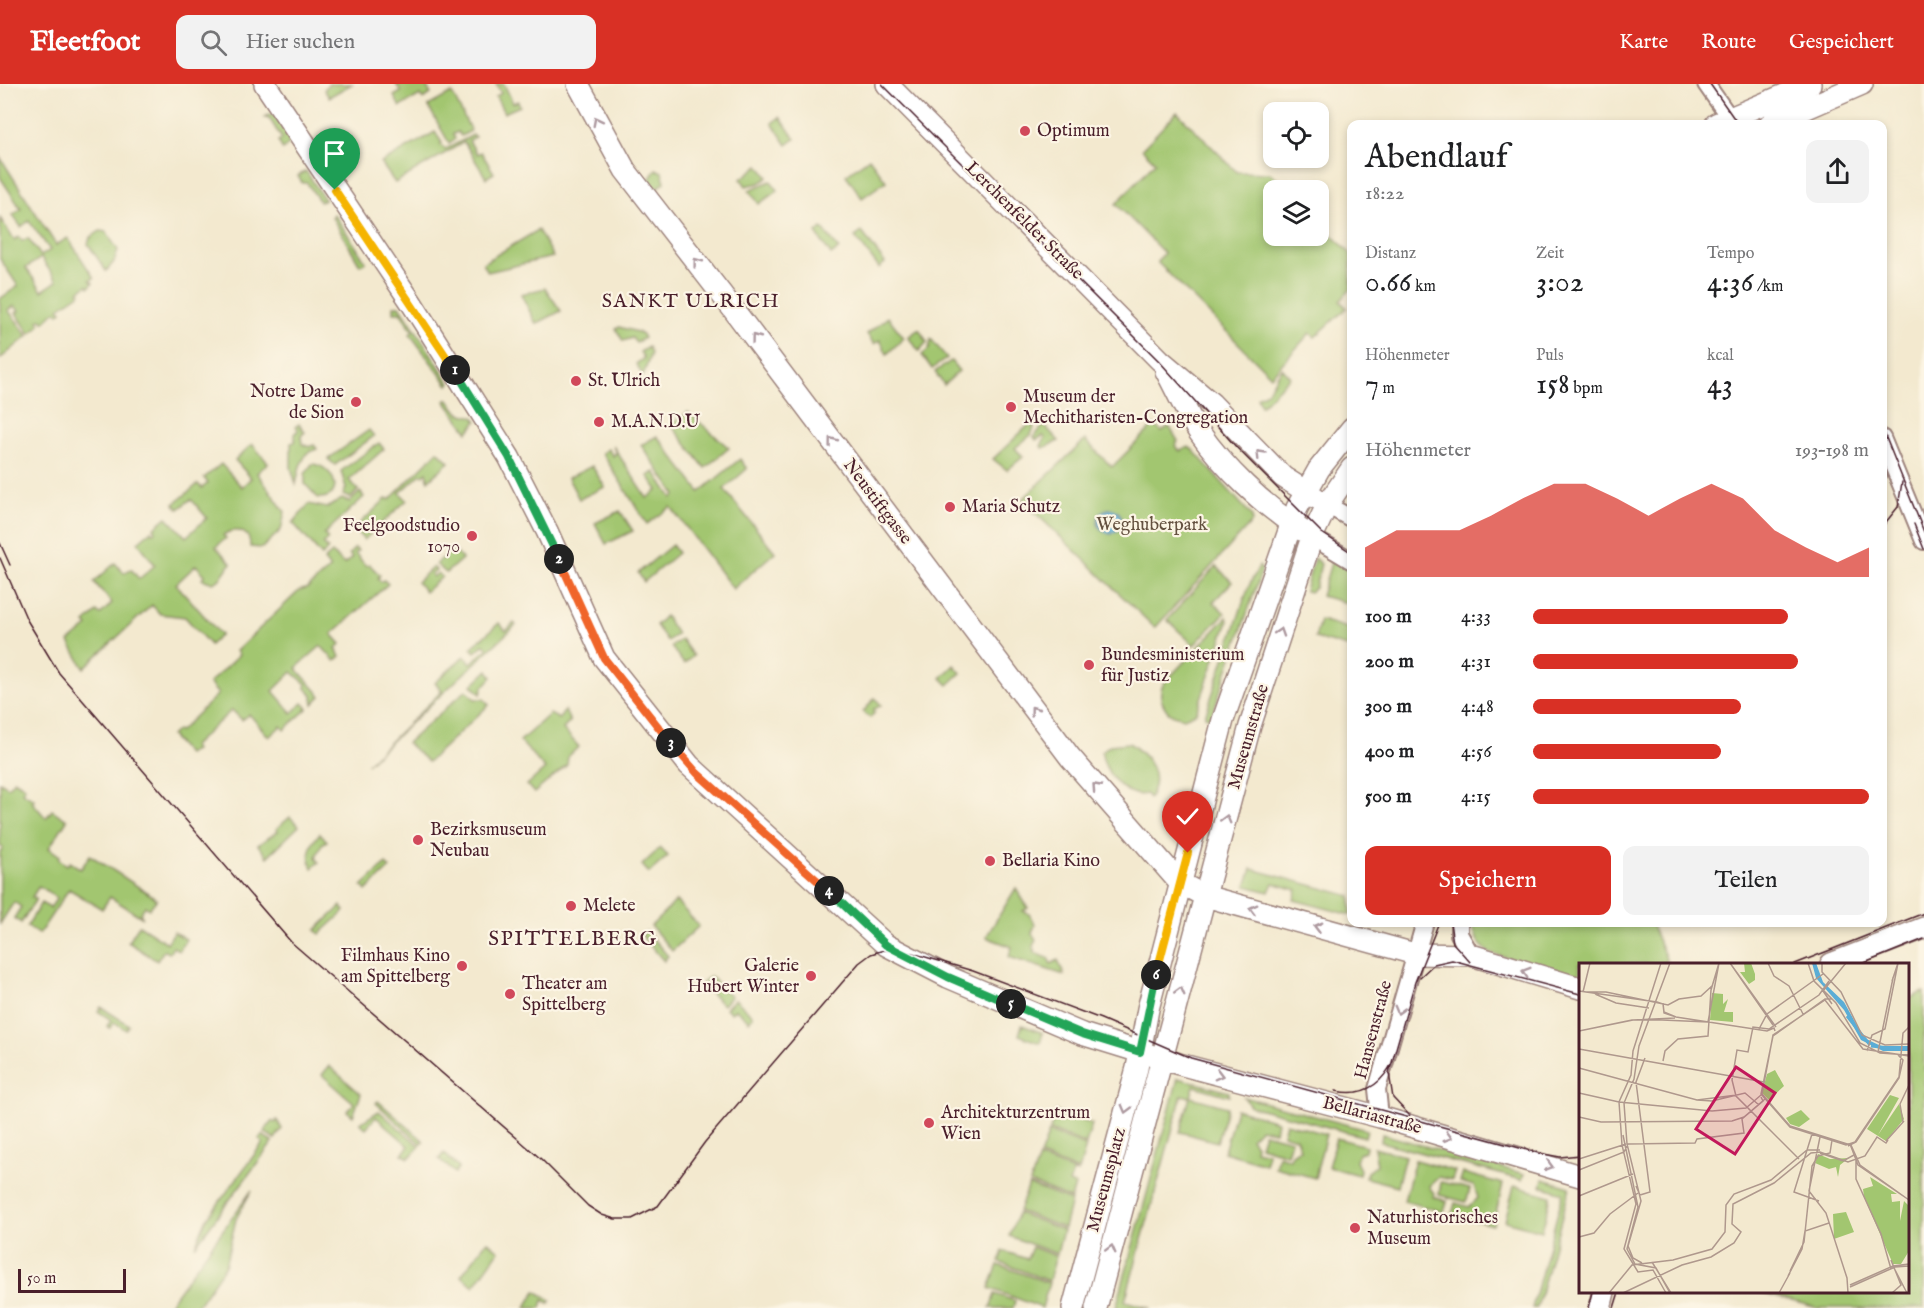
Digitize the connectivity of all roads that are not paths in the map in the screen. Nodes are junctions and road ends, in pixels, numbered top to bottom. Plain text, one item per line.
1 (265, 84) edge
2 (578, 84) edge
3 (887, 84) edge
4 (1706, 84) edge
5 (1810, 84) edge
6 (1862, 84) edge
7 (1726, 120) edge
8 (1731, 120) edge
9 (1779, 120) edge
10 (1160, 360) junction
11 (1347, 434) edge
12 (1887, 450) edge
13 (1347, 475) edge
14 (1304, 492) junction
15 (1327, 505) junction
16 (1347, 516) edge
17 (1291, 523) junction
18 (1312, 537) junction
19 (1924, 541) edge
20 (1347, 558) edge
21 (1180, 883) junction
22 (1205, 896) junction
23 (1423, 927) edge
24 (1459, 927) edge
25 (1924, 928) edge
26 (1194, 940) junction
27 (1415, 954) junction
28 (1471, 955) junction
29 (1834, 963) edge
30 (1579, 987) edge
31 (1140, 1052) junction
32 (1163, 1060) junction
33 (1380, 1117) junction
34 (1579, 1175) edge
35 (1605, 1293) edge
36 (1072, 1308) edge
37 (1095, 1308) edge
38 (1600, 1308) edge

1 - 31 main road, Bellariastraße
21 -> 2 main road, Neustiftgasse
3 - 10 main road, Lerchenfelder Straße
4 - 7 street
5 - 8 main road
6 - 9 main road
14 -> 10 main road, Lerchenfelder Straße
10 - 17 main road, Lerchenfelder Straße
11 - 14 main road, Museumstraße
12 - 19 street
13 - 15 main road, Museumstraße
14 - 15 main road, Lerchenfelder Straße
14 - 17 main road, Museumstraße
15 - 16 street
15 - 18 main road, Museumstraße
17 - 18 main road, Lerchenfelder Straße
17 - 21 main road, Museumstraße
18 - 20 street
22 -> 18 main road, Museumstraße
21 - 22 main road, Neustiftgasse
21 - 26 main road, Museumstraße
21 - 31 main road, Museumstraße
22 - 26 main road, Museumstraße
27 -> 22 main road, Neustiftgasse
23 - 27 street, Hansenstraße
24 - 28 street
25 - 29 main road
32 -> 26 main road, Museumstraße
27 - 28 main road, Neustiftgasse
27 -> 33 street, Hansenstraße
30 -> 28 main road, Neustiftgasse
31 - 32 main road, Bellariastraße
31 -> 36 main road, Museumsplatz
32 -> 33 main road, Bellariastraße
37 -> 32 main road, Museumsplatz
33 -> 34 main road, Bellariastraße
35 - 38 main road

